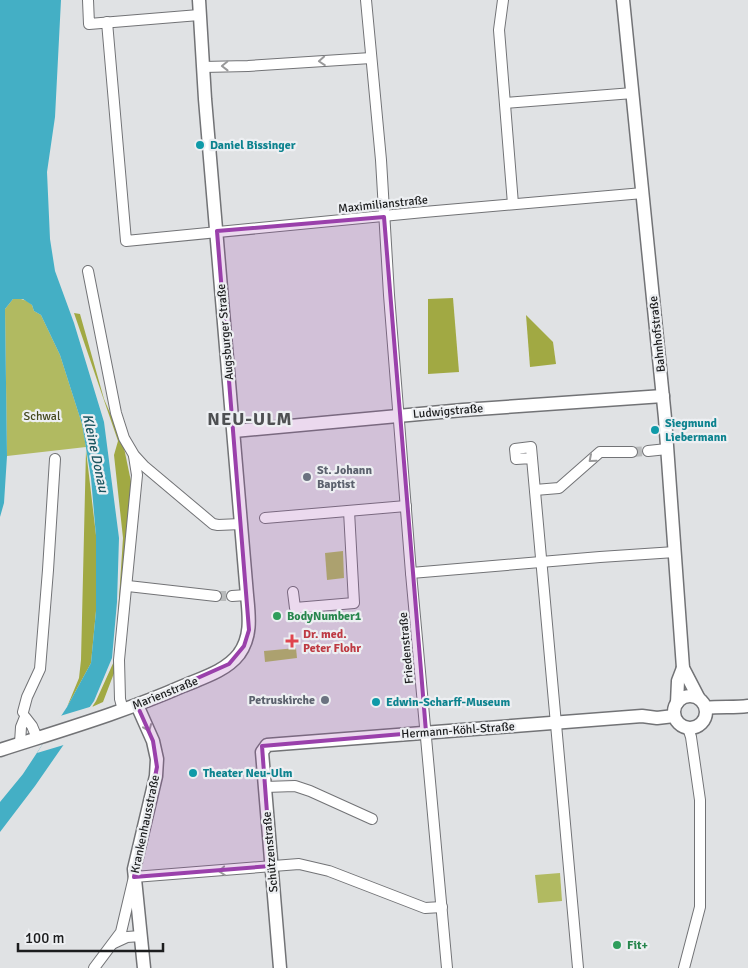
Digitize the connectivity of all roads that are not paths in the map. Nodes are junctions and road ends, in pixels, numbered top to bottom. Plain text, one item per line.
1 (88, 0) edge
2 (199, 0) edge
3 (366, 0) edge
4 (503, 0) edge
5 (624, 0) edge
6 (199, 15) junction
7 (107, 22) junction
8 (371, 58) junction
9 (203, 66) junction
10 (633, 93) junction
11 (505, 102) junction
12 (643, 193) junction
13 (513, 204) junction
14 (384, 216) junction
15 (217, 232) junction
16 (88, 271) dead end
17 (663, 396) junction
18 (398, 415) junction
19 (234, 431) junction
20 (667, 449) junction
21 (648, 451) tunnel mouth
22 (632, 452) tunnel mouth
23 (134, 455) junction
24 (532, 458) dead end
25 (55, 459) dead end
26 (535, 490) junction
27 (406, 506) junction
28 (349, 511) junction
29 (266, 518) dead end
30 (241, 524) junction
31 (675, 552) junction
32 (541, 562) junction
33 (412, 573) junction
34 (128, 586) junction
35 (293, 592) dead end
36 (247, 595) junction
37 (216, 596) tunnel mouth
38 (232, 596) tunnel mouth
39 (234, 659) joint
40 (683, 668) junction
41 (698, 697) junction
42 (137, 705) junction
43 (748, 706) edge
44 (123, 710) junction
45 (675, 710) junction
46 (706, 711) junction
47 (23, 712) dead end
48 (556, 723) junction
49 (690, 728) junction
50 (426, 732) junction
51 (41, 737) junction
52 (20, 744) junction
53 (274, 744) joint
54 (0, 750) edge
55 (265, 787) junction
56 (372, 819) dead end
57 (271, 866) junction
58 (134, 877) junction
59 (442, 907) junction
60 (141, 936) junction
61 (113, 944) junction
62 (94, 968) edge
63 (144, 968) edge
64 (280, 968) edge
65 (447, 968) edge
66 (578, 968) edge
67 (684, 968) edge

1 - 7 street
2 - 6 street, Augsburger Straße
3 - 8 street, Friedenstraße
4 - 11 street
5 - 10 street, Bahnhofstraße
6 - 7 street
6 - 9 street, Augsburger Straße
7 - 15 street, Maximilianstraße
8 -> 9 street
8 - 14 street, Friedenstraße
9 - 15 street, Augsburger Straße
10 - 11 street
10 - 12 street, Bahnhofstraße
11 - 13 street
12 - 13 street, Maximilianstraße
12 - 17 street, Bahnhofstraße
13 - 14 street, Maximilianstraße
14 - 15 street, Maximilianstraße
14 - 18 street, Friedenstraße
15 - 19 street, Augsburger Straße
16 - 23 street
17 - 18 street, Ludwigstraße
17 - 20 street, Bahnhofstraße
18 - 19 street, Ludwigstraße
18 - 27 street, Friedenstraße
19 - 30 street, Augsburger Straße
20 - 21 street
20 - 31 street, Bahnhofstraße
22 -> 26 street
23 - 30 street
23 - 34 street
24 - 26 street
25 - 47 street
26 - 32 street
27 - 28 street
27 - 33 street, Friedenstraße
28 - 29 street
28 - 35 street
30 - 36 street, Augsburger Straße
31 - 32 street
31 - 40 street, Bahnhofstraße
32 - 33 street
32 - 48 street
33 - 50 street, Friedenstraße
34 - 37 street
34 - 44 street
36 - 38 street
36 - 39 street, Augsburger Straße
39 - 42 street, Marienstraße
40 - 41 street, Bahnhofstraße
40 - 45 street, Bahnhofstraße
41 - 45 street, Hermann-Köhl-Straße
41 - 46 street
42 - 44 street, Marienstraße
42 -> 58 street, Krankenhausstraße
43 - 46 street
44 - 51 street, Marienstraße
45 - 48 street, Hermann-Köhl-Straße
45 - 49 street
46 - 49 street
48 - 50 street, Hermann-Köhl-Straße
48 - 66 street
49 - 67 street
50 - 53 street, Hermann-Köhl-Straße
50 - 59 street, Friedenstraße
51 - 52 street, Marienstraße
51 - 52 street
52 - 54 street, Marienstraße
53 - 55 street, Schützenstraße
55 - 56 street
55 - 57 street, Schützenstraße
57 -> 58 street
57 - 59 street
57 - 64 street, Schützenstraße
58 - 60 street
58 - 61 street, Krankenhausstraße
59 - 65 street, Friedenstraße
60 - 61 street
60 - 63 street
61 - 62 street, Krankenhausstraße

